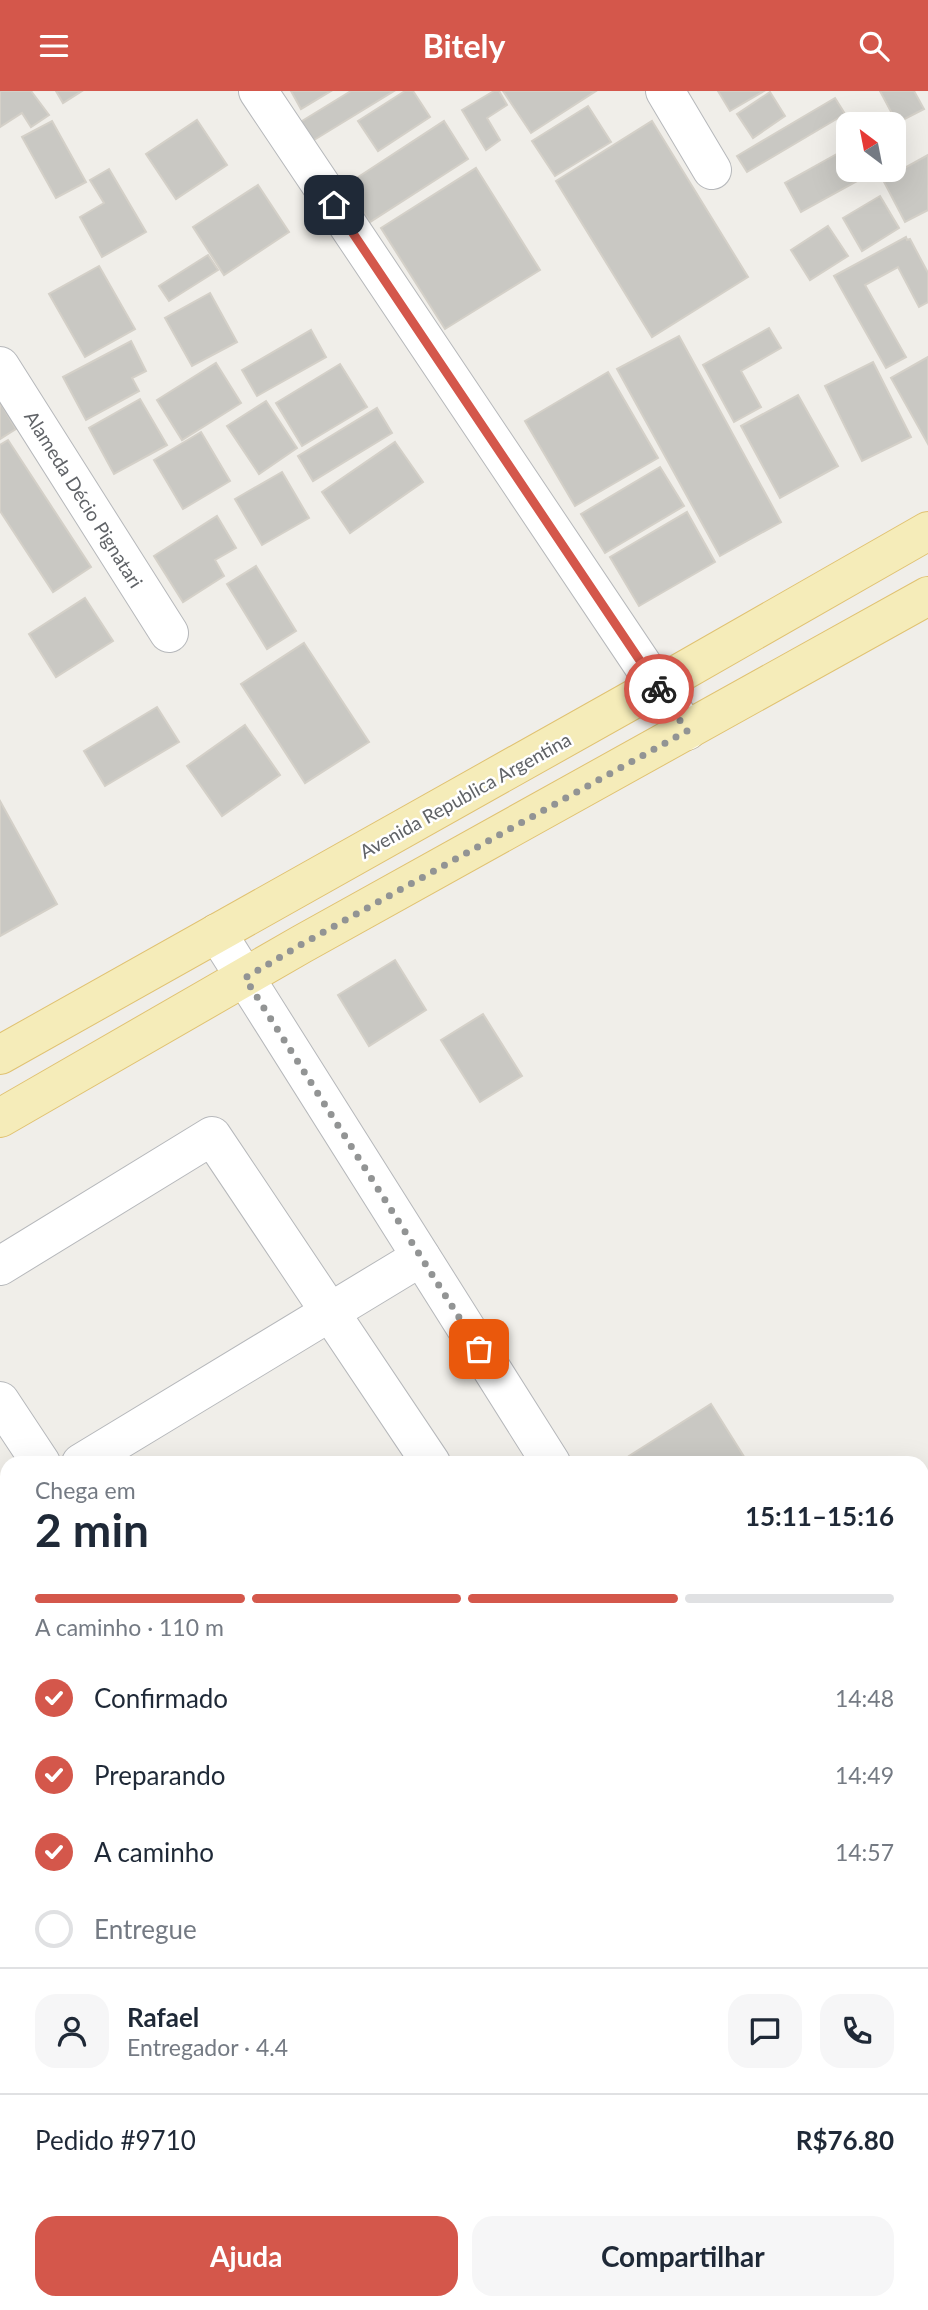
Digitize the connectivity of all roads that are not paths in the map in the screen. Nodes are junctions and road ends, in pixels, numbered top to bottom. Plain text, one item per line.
1 (258, 91) edge
2 (665, 91) edge
3 (712, 170) dead end
4 (0, 366) edge
5 (928, 531) edge
6 (928, 596) edge
7 (169, 633) dead end
8 (657, 686) junction
9 (687, 731) junction
10 (217, 933) junction
11 (245, 978) junction
12 (0, 1055) edge
13 (0, 1118) edge
14 (421, 1257) junction
15 (0, 1265) edge
16 (331, 1312) junction
17 (0, 1401) edge
18 (36, 1456) edge
19 (93, 1456) edge
20 (426, 1456) edge
21 (547, 1456) edge

1 - 8 street
2 - 3 street
4 - 7 street, Alameda Décio Pignatari
5 - 8 main road, Avenida Republica Argentina
6 - 9 main road
8 - 9 street
8 - 10 main road, Avenida Republica Argentina
9 - 11 main road
10 - 11 street
10 - 12 main road, Avenida Republica Argentina
11 - 13 main road
11 - 14 street
14 - 16 street
14 - 21 street
15 - 16 street
16 - 19 street
16 - 20 street
17 - 18 street

